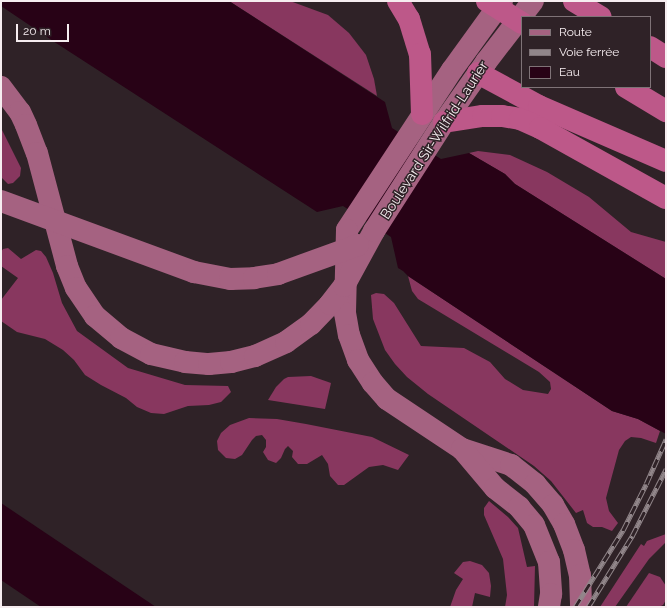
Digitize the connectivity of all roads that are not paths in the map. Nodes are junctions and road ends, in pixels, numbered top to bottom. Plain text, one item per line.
1 (398, 1) edge
2 (488, 1) edge
3 (502, 1) edge
4 (533, 1) edge
5 (574, 1) edge
6 (521, 16) edge
7 (521, 16) edge
8 (599, 16) edge
9 (521, 22) edge
10 (651, 48) edge
11 (666, 57) edge
12 (478, 73) junction
13 (1, 87) edge
14 (628, 88) edge
15 (666, 111) edge
16 (422, 114) junction
17 (444, 122) junction
18 (666, 161) edge
19 (666, 198) edge
20 (1, 201) edge
21 (350, 232) junction
22 (372, 236) junction
23 (344, 286) junction
24 (462, 449) junction
25 (549, 607) edge
26 (580, 607) edge

1 - 16 highway
2 - 9 highway
3 - 16 main road, Boulevard Sir-Wilfrid-Laurier
4 - 6 main road, Boulevard Sir-Wilfrid-Laurier
5 - 8 highway
7 - 12 main road, Boulevard Sir-Wilfrid-Laurier
10 - 11 highway
12 - 17 main road, Boulevard Sir-Wilfrid-Laurier
12 - 18 highway
13 - 23 main road
14 - 15 highway
16 - 21 main road, Boulevard Sir-Wilfrid-Laurier
17 - 19 highway
17 - 22 main road, Boulevard Sir-Wilfrid-Laurier
20 - 21 main road
21 - 22 main road
21 - 23 main road, Boulevard Sir-Wilfrid-Laurier
22 - 23 main road, Boulevard Sir-Wilfrid-Laurier
23 - 24 main road, Boulevard Sir-Wilfrid-Laurier
24 - 25 main road
24 - 26 main road

